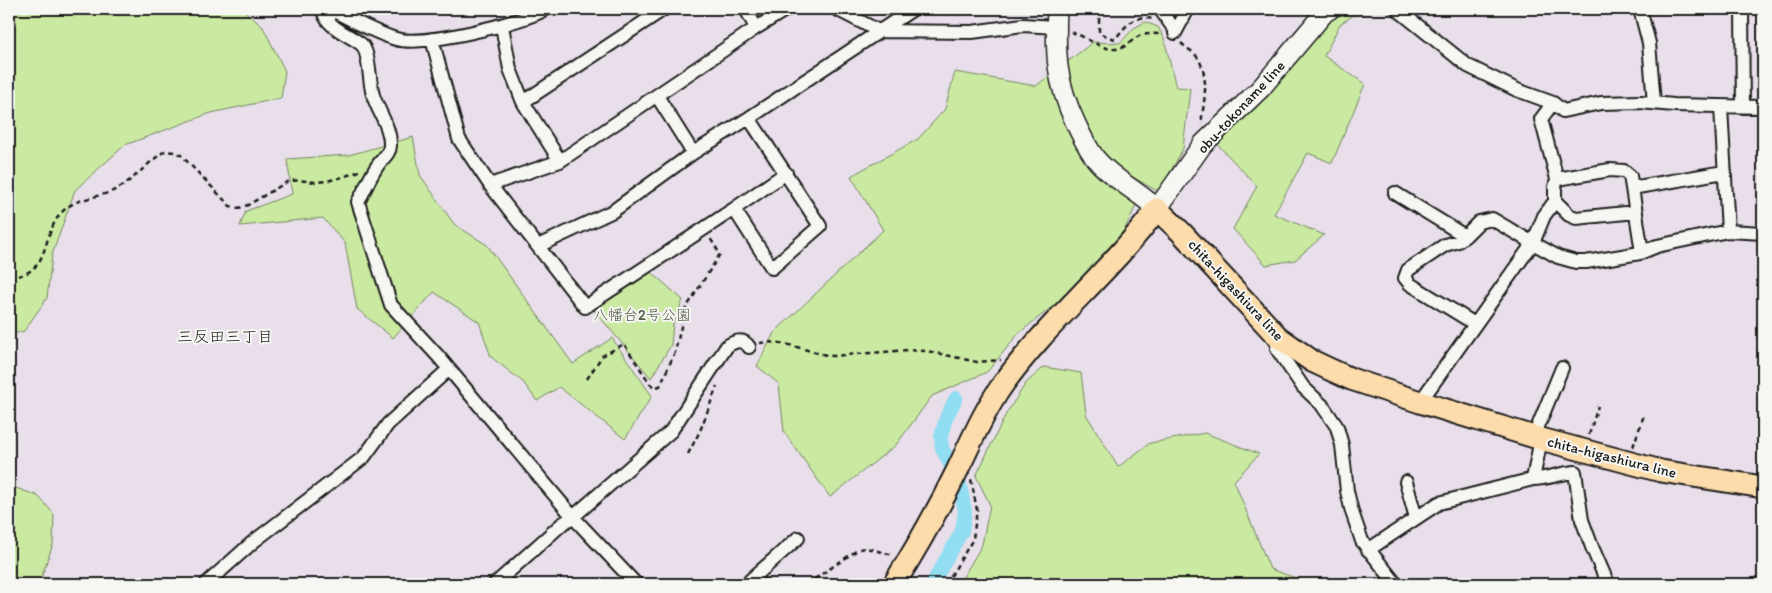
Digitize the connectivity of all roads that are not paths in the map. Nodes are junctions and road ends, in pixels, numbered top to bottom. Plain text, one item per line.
1 (323, 9) edge
2 (330, 9) edge
3 (545, 9) edge
4 (664, 9) edge
5 (746, 9) edge
6 (787, 9) edge
7 (836, 9) edge
8 (913, 9) edge
9 (1057, 9) edge
10 (1188, 9) edge
11 (1330, 9) edge
12 (1397, 9) edge
13 (1640, 9) edge
14 (1742, 9) edge
15 (1157, 14) edge
16 (502, 26) junction
17 (756, 28) junction
18 (1056, 28) junction
19 (879, 31) junction
20 (432, 39) junction
21 (656, 96) junction
22 (524, 102) junction
23 (1554, 103) junction
24 (1654, 103) junction
25 (1721, 107) junction
26 (1743, 107) junction
27 (1763, 107) edge
28 (749, 118) junction
29 (693, 153) junction
30 (560, 161) junction
31 (1724, 172) junction
32 (786, 173) junction
33 (1557, 179) junction
34 (490, 185) junction
35 (1632, 188) junction
36 (1395, 193) dead end
37 (1555, 201) junction
38 (734, 209) junction
39 (1157, 210) junction
40 (1636, 212) junction
41 (1728, 231) junction
42 (1763, 233) edge
43 (1465, 236) junction
44 (1533, 243) junction
45 (538, 246) junction
46 (1642, 252) junction
47 (1475, 324) junction
48 (1278, 337) junction
49 (749, 347) road end
50 (1562, 368) dead end
51 (448, 370) junction
52 (1420, 402) junction
53 (1537, 437) junction
54 (1533, 479) junction
55 (1406, 482) dead end
56 (1763, 487) edge
57 (572, 517) junction
58 (1416, 518) junction
59 (798, 538) dead end
60 (1368, 550) junction
61 (206, 584) edge
62 (494, 584) edge
63 (636, 584) edge
64 (746, 584) edge
65 (894, 584) edge
66 (1396, 584) edge
67 (1608, 584) edge

1 - 51 street
2 - 20 street
3 - 16 street
4 - 22 street
5 - 17 street
6 - 17 street
7 - 19 street
8 - 19 street
9 - 18 main road
10 - 15 street
11 - 39 main road, obu-tokoname line
12 - 23 street
13 - 24 street
14 - 26 street
16 - 20 street
16 - 22 street
17 - 21 street
18 - 19 street
18 - 39 main road
19 - 28 street
20 - 34 street
21 - 29 street
21 - 30 street
22 - 30 street
23 - 24 street
23 - 33 street
24 - 25 street
25 - 26 street
25 - 31 street
26 - 27 street
28 - 29 street
28 - 32 street
29 - 45 street
30 - 34 street
31 - 35 street
31 - 41 street
32 - 38 street
32 - 38 street
33 - 35 street
33 - 37 street
34 - 45 street
35 - 40 street
36 - 43 street
37 - 40 street
37 - 44 street
38 - 45 street
39 - 48 main road, chita-higashiura line
39 - 65 main road
40 - 46 street
41 - 42 street
41 - 46 street
43 - 44 street
43 - 47 street
44 - 46 street
44 - 47 street
47 - 52 street
48 - 52 main road, chita-higashiura line
48 - 60 street
49 - 57 street
50 - 53 street
51 - 57 street
51 - 61 street
52 - 53 main road, chita-higashiura line
53 - 54 street
53 - 56 main road, chita-higashiura line
54 - 58 street
54 - 67 street
55 - 58 street
57 - 62 street
57 - 63 street
58 - 60 street
59 - 64 street
60 - 66 street

